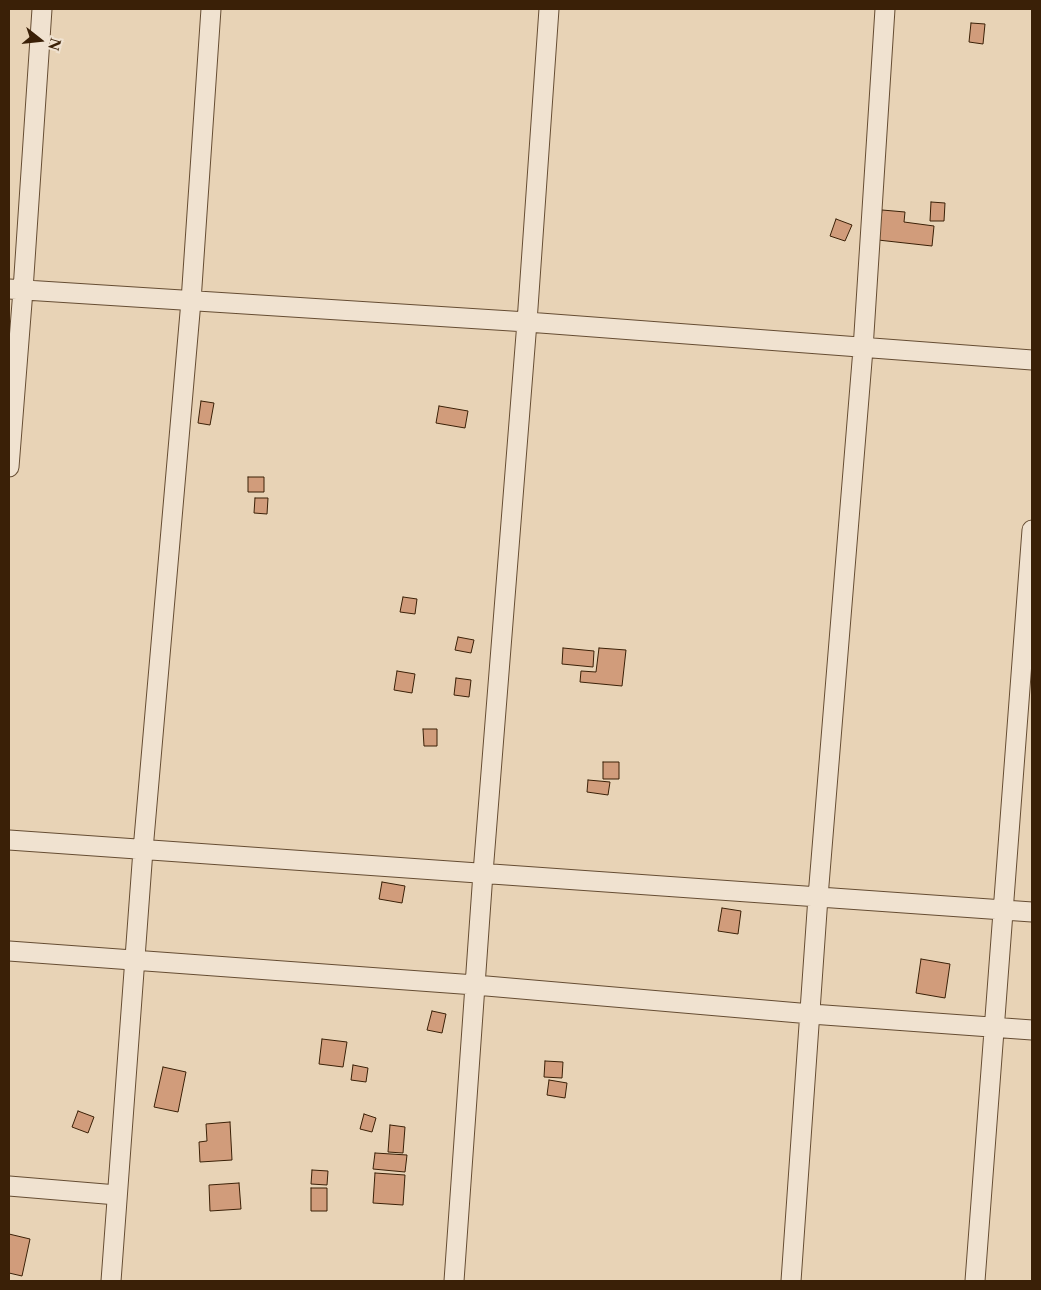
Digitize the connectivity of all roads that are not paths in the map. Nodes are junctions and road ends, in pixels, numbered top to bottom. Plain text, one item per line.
1 (42, 9) edge
2 (211, 9) edge
3 (549, 9) edge
4 (885, 9) edge
5 (16, 289) edge
6 (191, 301) junction
7 (527, 322) junction
8 (862, 349) junction
9 (1032, 360) edge
10 (9, 467) edge
11 (1032, 530) edge
12 (9, 840) edge
13 (143, 850) junction
14 (483, 873) junction
15 (818, 897) junction
16 (1003, 910) junction
17 (1032, 912) edge
18 (9, 951) edge
19 (136, 960) junction
20 (475, 985) junction
21 (811, 1014) junction
22 (995, 1027) junction
23 (1032, 1030) edge
24 (9, 1186) edge
25 (117, 1195) junction
26 (111, 1281) edge
27 (454, 1281) edge
28 (791, 1281) edge
29 (975, 1281) edge

1 - 5 street
2 - 6 street
3 - 7 street
4 - 8 street
5 - 6 street
5 - 10 street
6 - 7 street
6 - 13 street
7 - 8 street
7 - 14 street
8 - 9 street
8 - 15 street
11 - 16 street
12 - 13 street
13 - 14 street
13 - 19 street
14 - 15 street
14 - 20 street
15 - 16 street
15 - 21 street
16 - 17 street
16 - 22 street
18 - 19 street
19 - 20 street
19 - 25 street
20 - 21 street
20 - 27 street
21 - 22 street
21 - 28 street
22 - 23 street
22 - 29 street
24 - 25 street
25 - 26 street

